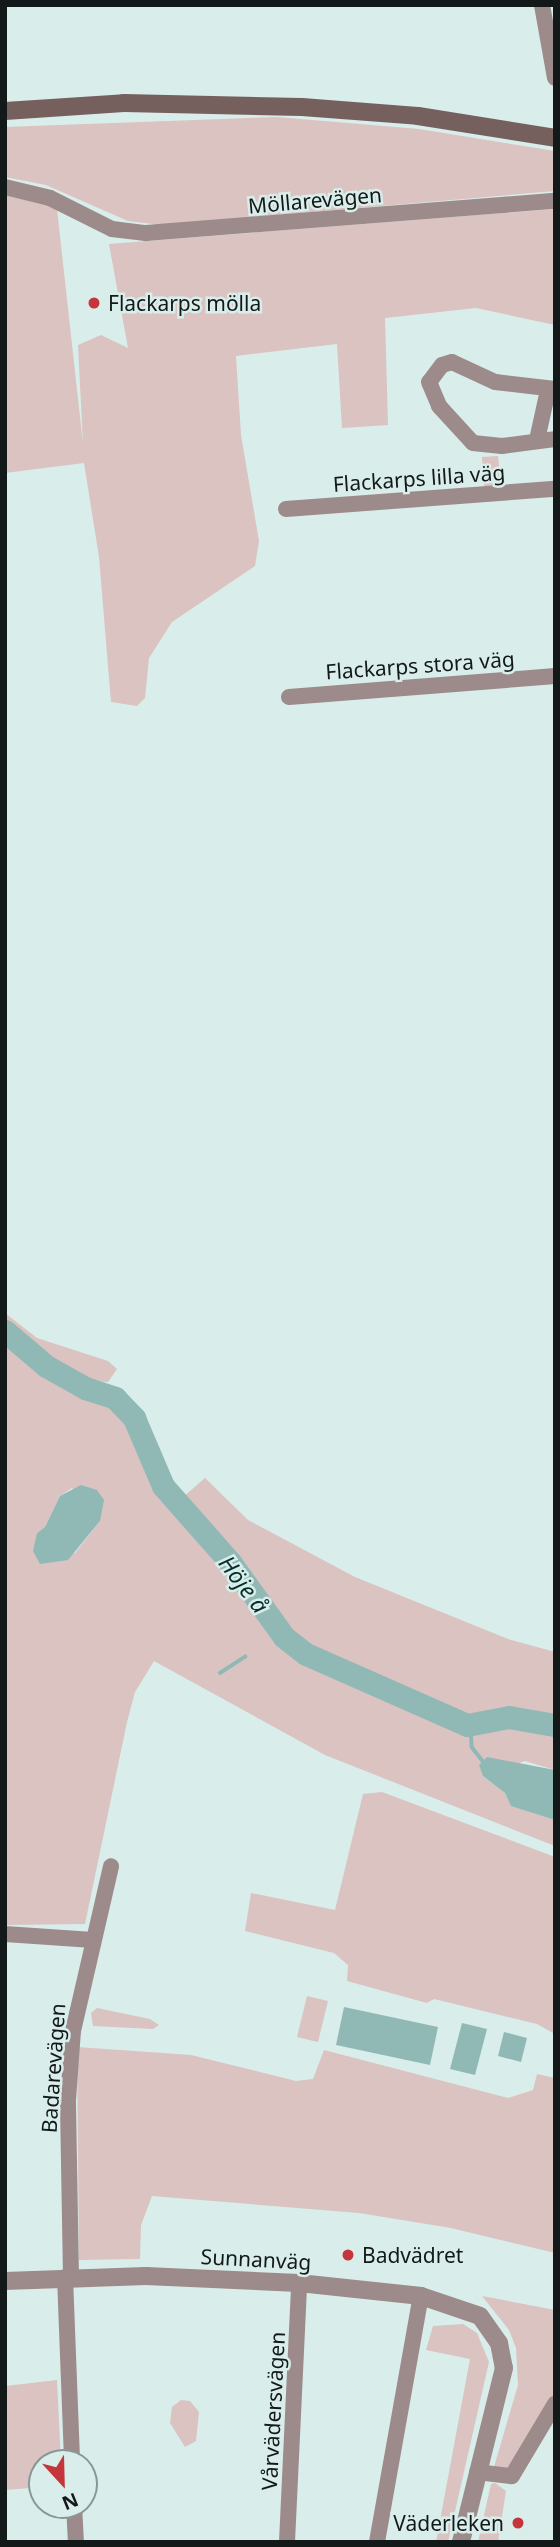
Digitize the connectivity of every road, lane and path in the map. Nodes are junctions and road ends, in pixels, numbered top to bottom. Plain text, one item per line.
1 (542, 5) edge
2 (555, 78) edge
3 (5, 111) edge
4 (555, 138) edge
5 (5, 187) edge
6 (555, 201) edge
7 (551, 390) edge
8 (555, 439) edge
9 (537, 440) junction
10 (555, 489) edge
11 (286, 509) dead end
12 (555, 676) edge
13 (289, 697) dead end
14 (111, 1866) dead end
15 (5, 1934) edge
16 (93, 1940) junction
17 (68, 2277) junction
18 (5, 2281) edge
19 (299, 2283) junction
20 (421, 2296) junction
21 (555, 2404) edge
22 (72, 2449) edge
23 (477, 2472) junction
24 (75, 2519) edge
25 (76, 2542) edge
26 (287, 2542) edge
27 (377, 2542) edge
28 (461, 2542) edge

1 - 2 street
3 - 4 main road
5 - 6 street, Möllarevägen
7 - 9 street
7 - 9 street
8 - 9 street
10 - 11 street, Flackarps lilla väg
12 - 13 street, Flackarps stora väg
14 - 16 street, Badarevägen
15 - 16 street
16 - 17 street, Badarevägen
17 - 18 street, Sunnanväg
17 - 19 street, Sunnanväg
17 - 22 street, Badarevägen
19 - 20 street, Sunnanväg
19 - 26 street, Vårvädersvägen
20 - 23 street, Sunnanväg
20 - 27 street
21 - 23 street
23 - 28 street
24 - 25 street

